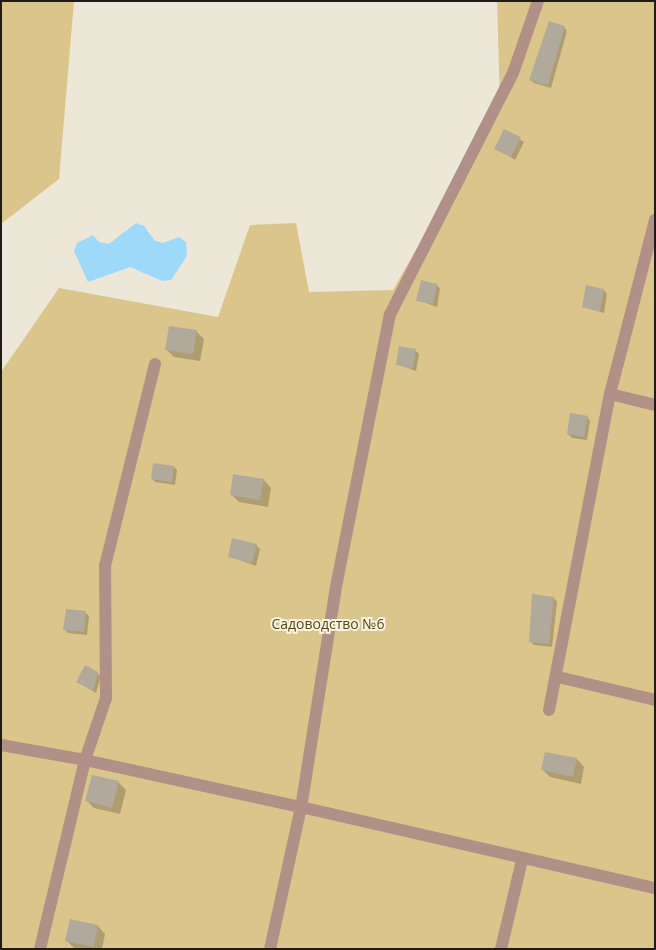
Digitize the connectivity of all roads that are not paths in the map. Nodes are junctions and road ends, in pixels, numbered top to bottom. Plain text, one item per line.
1 (538, 1) edge
2 (655, 220) edge
3 (155, 364) dead end
4 (610, 394) junction
5 (655, 405) edge
6 (558, 677) junction
7 (655, 700) edge
8 (549, 710) dead end
9 (1, 745) edge
10 (85, 760) junction
11 (301, 807) junction
12 (522, 860) junction
13 (655, 888) edge
14 (40, 949) edge
15 (270, 949) edge
16 (501, 949) edge

1 - 11 lane
2 - 4 lane
3 - 10 lane
4 - 5 lane
4 - 6 lane
6 - 7 lane
6 - 8 lane
9 - 10 lane
10 - 11 lane
10 - 14 lane
11 - 12 lane
11 - 15 lane
12 - 13 lane
12 - 16 lane

